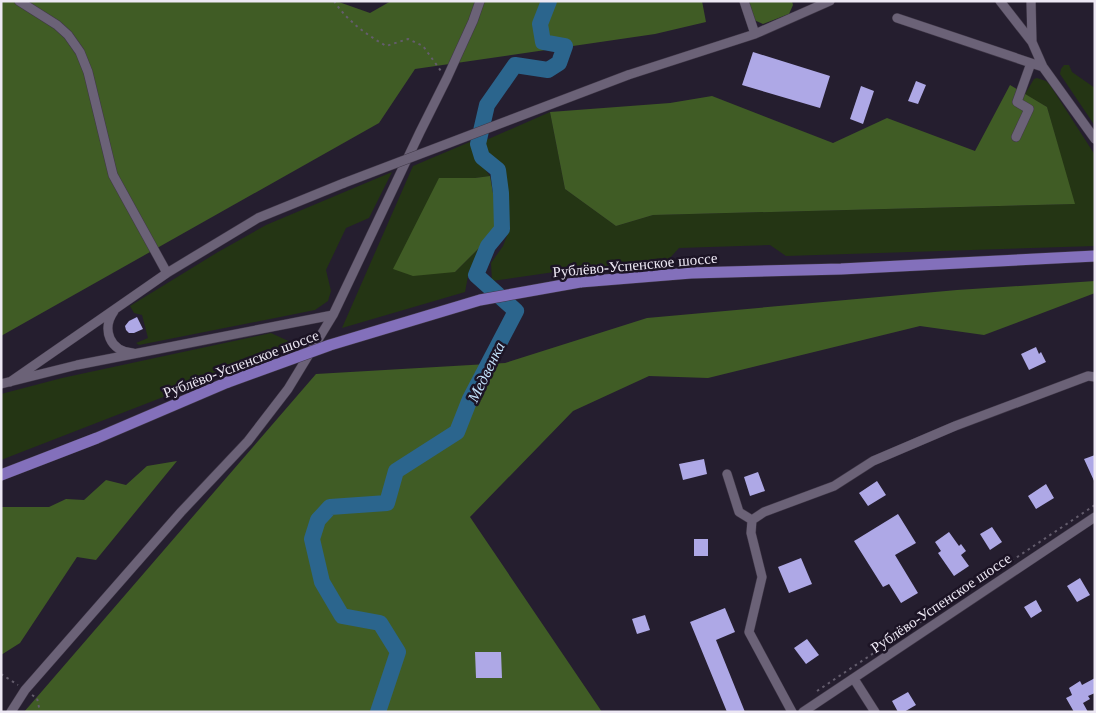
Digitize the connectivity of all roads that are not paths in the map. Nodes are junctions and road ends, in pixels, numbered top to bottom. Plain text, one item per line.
1 (19, 1) edge
2 (480, 1) edge
3 (744, 1) edge
4 (830, 1) edge
5 (1000, 1) edge
6 (1030, 1) edge
7 (897, 18) dead end
8 (755, 34) junction
9 (1032, 42) junction
10 (1031, 63) junction
11 (1043, 67) junction
12 (1016, 138) dead end
13 (1095, 139) edge
14 (1095, 256) edge
15 (167, 273) junction
16 (117, 307) junction
17 (333, 315) junction
18 (142, 353) junction
19 (1095, 377) edge
20 (6, 383) edge
21 (1, 474) edge
22 (727, 474) dead end
23 (1095, 517) edge
24 (752, 520) junction
25 (854, 679) junction
26 (11, 712) edge
27 (792, 712) edge
28 (803, 712) edge
29 (875, 712) edge

1 - 15 street
2 - 17 street
3 - 8 street
4 - 8 street
5 - 9 street
6 - 9 street
7 - 10 street
8 - 15 street, bridge
9 - 11 street
10 - 11 street
10 - 12 street
11 - 13 street
14 - 21 main road, Рублёво-Успенское шоссе, bridge
15 - 16 street
16 - 18 street
16 - 20 street
17 - 18 street
17 - 26 street
18 - 20 street
19 - 24 street
22 - 24 street
23 - 25 street, Рублёво-Успенское шоссе
24 - 27 street
25 - 28 street, Рублёво-Успенское шоссе
25 - 29 street

